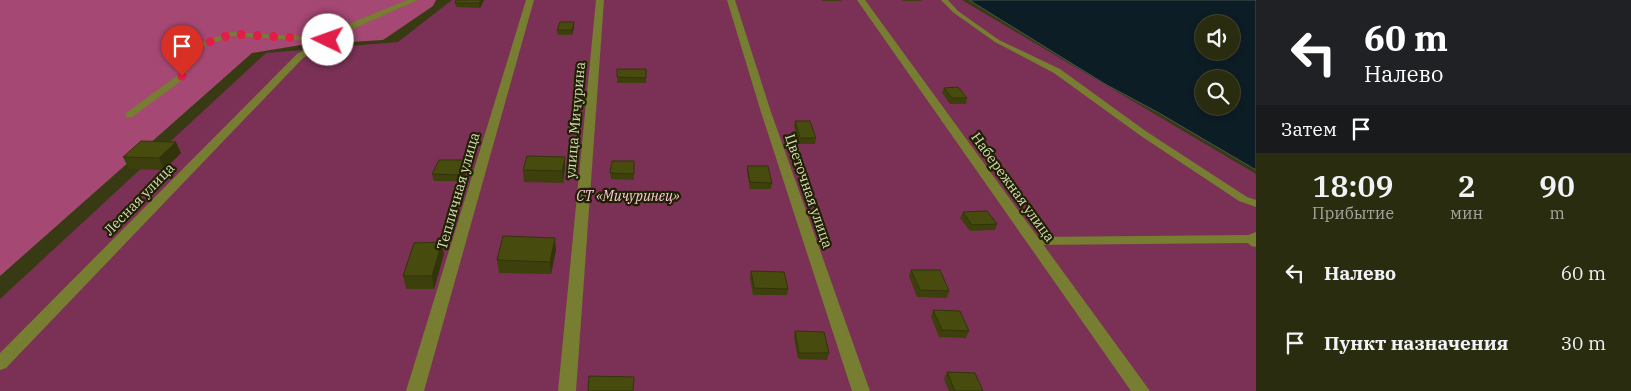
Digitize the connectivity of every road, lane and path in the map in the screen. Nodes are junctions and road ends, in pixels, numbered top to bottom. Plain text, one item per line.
1 (414, 0) edge
2 (530, 0) edge
3 (600, 0) edge
4 (731, 0) edge
5 (861, 0) edge
6 (944, 0) edge
7 (328, 40) junction
8 (129, 115) dead end
9 (1256, 204) edge
10 (1254, 239) edge
11 (1034, 241) junction
12 (0, 363) edge
13 (414, 391) edge
14 (567, 391) edge
15 (861, 391) edge
16 (1141, 391) edge

1 - 7 street, Лесная улица
2 - 13 street, Тепличная улица
3 - 14 street, улица Мичурина
4 - 15 street, Цветочная улица
5 - 11 street, Набережная улица
6 - 9 lane
7 - 8 lane
7 - 12 street, Лесная улица
10 - 11 lane
11 - 16 street, Набережная улица

